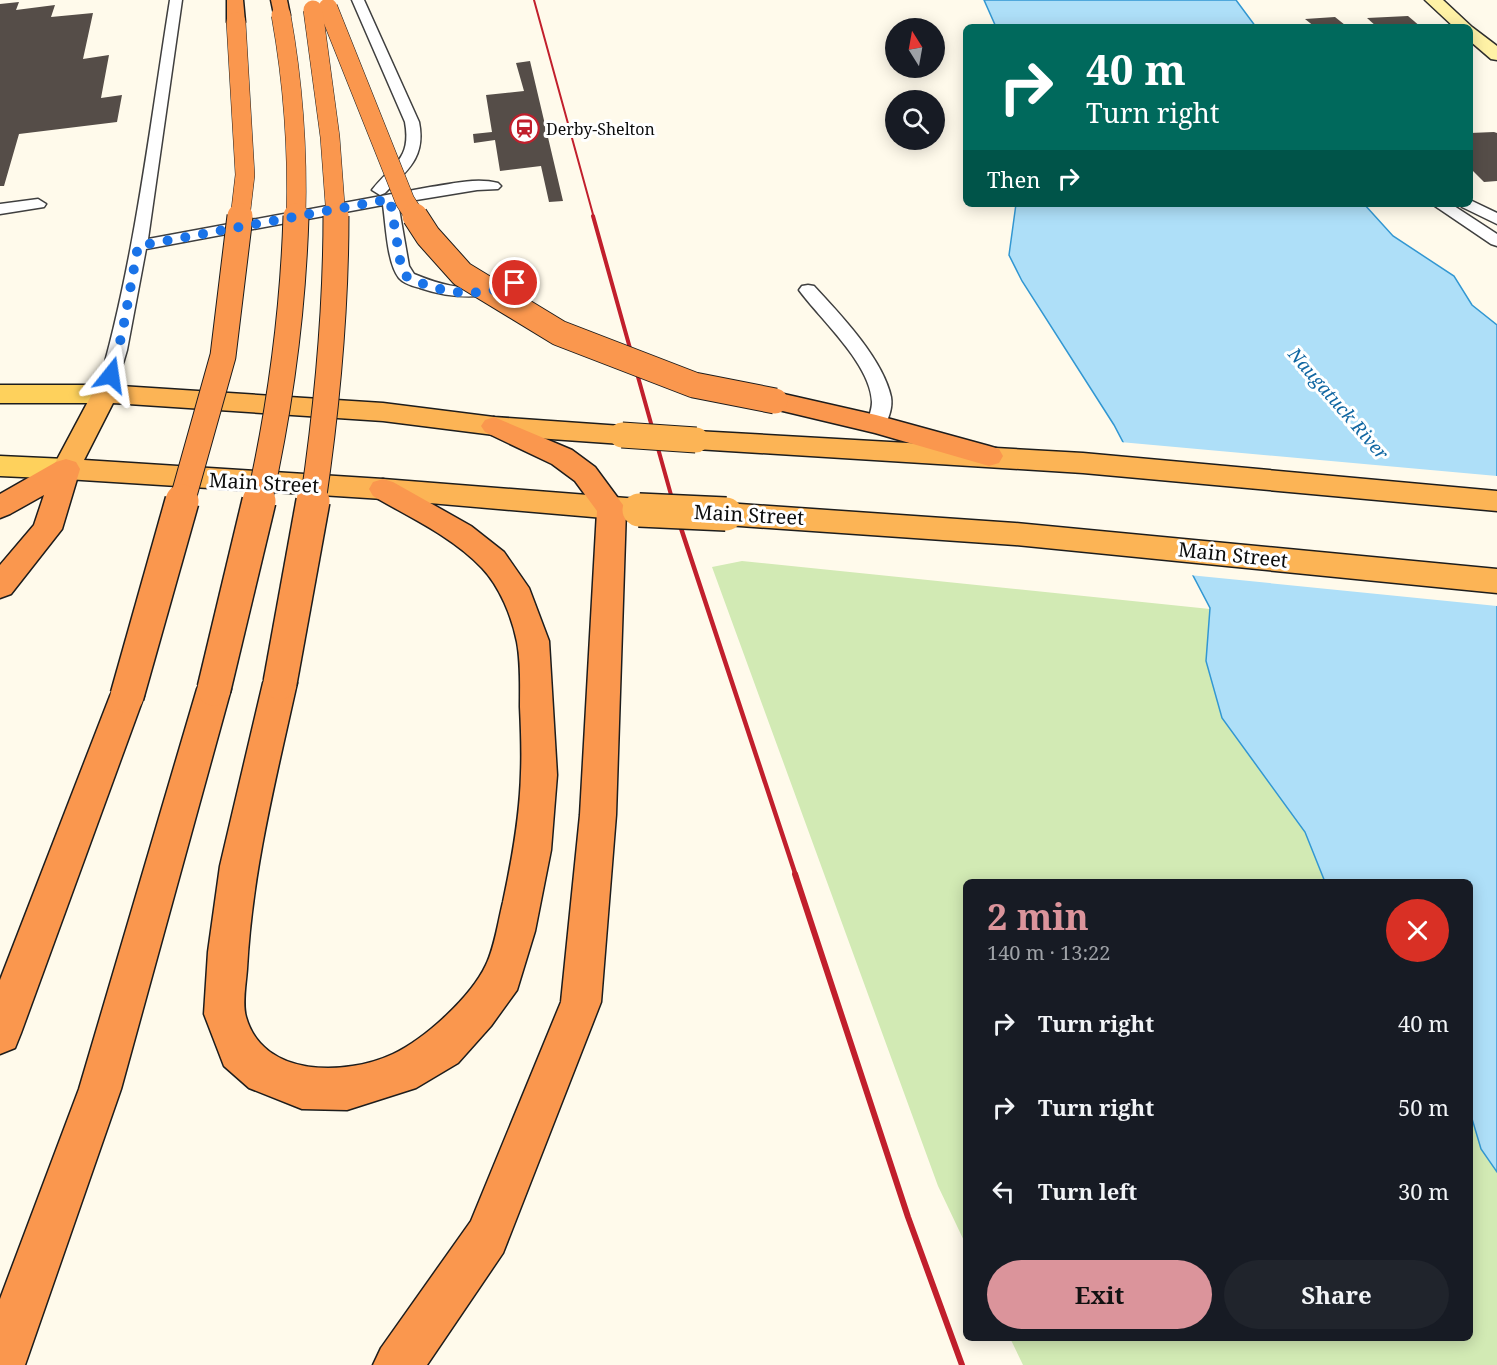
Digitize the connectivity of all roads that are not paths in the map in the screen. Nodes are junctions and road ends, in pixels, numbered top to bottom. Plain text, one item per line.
1 (176, 0) edge
2 (358, 0) edge
3 (1433, 0) edge
4 (320, 5) edge
5 (280, 8) edge
6 (235, 11) edge
7 (1461, 24) edge
8 (1473, 35) edge
9 (1497, 55) edge
10 (493, 186) dead end
11 (390, 199) junction
12 (368, 203) junction
13 (38, 204) dead end
14 (1445, 207) edge
15 (1473, 207) edge
16 (0, 209) edge
17 (1497, 219) edge
18 (1497, 241) edge
19 (138, 246) junction
20 (515, 283) dead end
21 (808, 290) dead end
22 (0, 394) edge
23 (105, 394) junction
24 (876, 424) junction
25 (494, 426) junction
26 (989, 456) junction
27 (0, 466) edge
28 (66, 469) junction
29 (383, 489) junction
30 (1497, 501) edge
31 (0, 507) edge
32 (625, 509) junction
33 (1497, 581) edge
34 (0, 585) edge
35 (0, 1033) edge
36 (0, 1365) edge
37 (399, 1365) edge

1 - 19 lane
2 - 12 lane
3 - 7 main road
4 - 24 highway, bridge
4 - 29 highway, bridge
5 - 36 highway, bridge
6 - 35 highway, bridge
8 - 9 main road
10 - 11 lane
11 - 12 lane
11 - 20 lane
12 - 19 lane
13 - 16 lane
14 - 18 lane
15 - 17 lane
19 - 23 lane
21 - 24 lane
22 - 23 main road
23 - 25 highway
23 - 28 highway
24 - 26 highway
25 - 26 highway, bridge
25 - 32 highway
26 - 30 highway
27 - 28 main road, Main Street
28 - 29 highway, Main Street
28 - 31 highway
28 - 34 highway
29 - 32 highway, Main Street
32 - 33 highway, Main Street, bridge
32 - 37 highway

